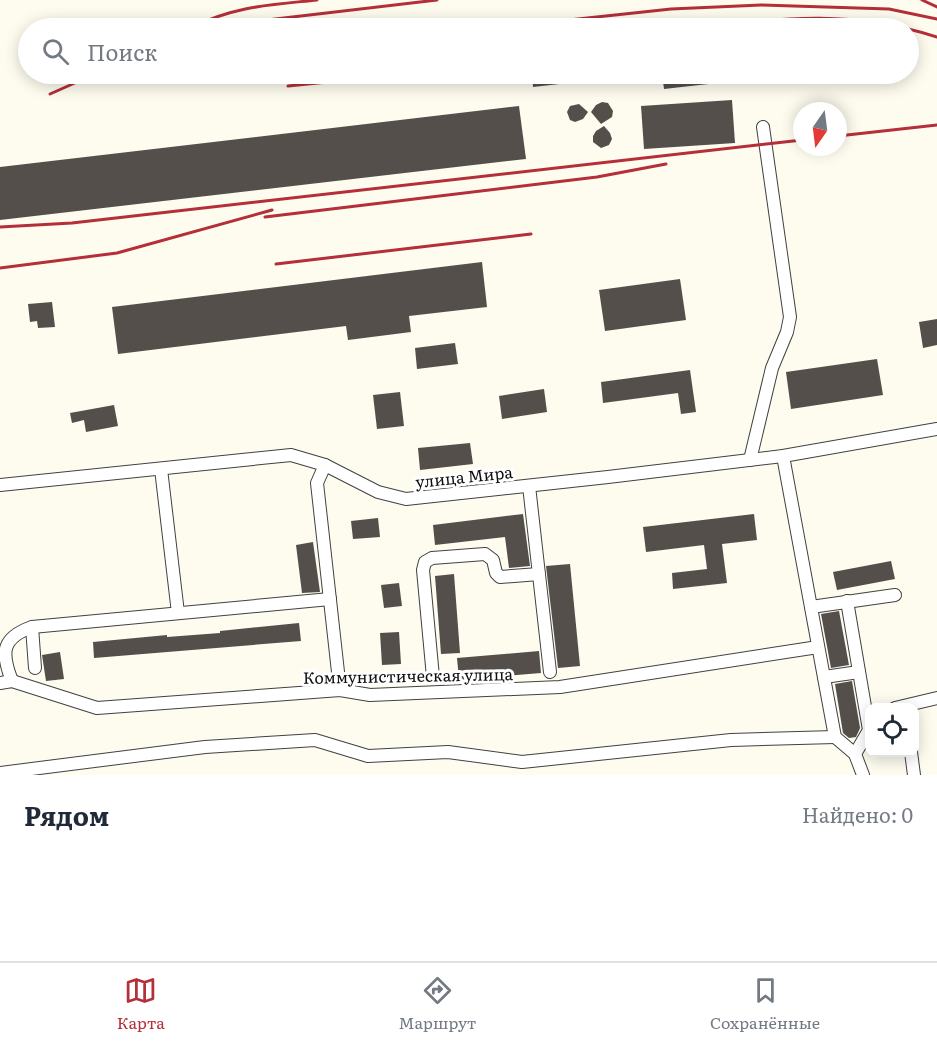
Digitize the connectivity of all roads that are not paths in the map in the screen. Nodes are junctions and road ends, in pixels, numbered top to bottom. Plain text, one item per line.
1 (763, 127) dead end
2 (937, 429) edge
3 (783, 456) junction
4 (750, 460) junction
5 (325, 465) junction
6 (160, 469) junction
7 (0, 485) edge
8 (529, 486) junction
9 (539, 574) junction
10 (895, 595) dead end
11 (330, 599) junction
12 (847, 601) junction
13 (811, 607) junction
14 (178, 613) junction
15 (32, 627) junction
16 (818, 647) junction
17 (35, 668) dead end
18 (550, 672) dead end
19 (859, 672) junction
20 (433, 677) dead end
21 (824, 677) junction
22 (6, 682) edge
23 (340, 690) junction
24 (937, 698) edge
25 (917, 703) edge
26 (865, 707) edge
27 (835, 737) junction
28 (865, 737) edge
29 (855, 754) junction
30 (912, 757) edge
31 (0, 773) edge
32 (863, 775) edge
33 (914, 775) edge

1 - 4 street
2 - 3 street, улица Мира
3 - 4 street, улица Мира
3 - 13 street
4 - 8 street, улица Мира
5 - 6 street, улица Мира
5 - 8 street, улица Мира
5 - 11 street
6 - 7 street, улица Мира
6 - 14 street
8 - 9 street
9 - 18 street
9 - 20 street
10 - 12 street
11 - 14 street
11 - 23 street
12 - 13 street
12 - 19 street
13 - 16 street
14 - 15 street
15 - 17 street
15 - 22 street
16 - 21 street
16 - 23 street, Коммунистическая улица
19 - 21 street
19 - 26 street
21 - 27 street
22 - 23 street, Коммунистическая улица
24 - 25 street
27 - 29 street
27 - 31 street
28 - 29 street
29 - 32 street
30 - 33 street

